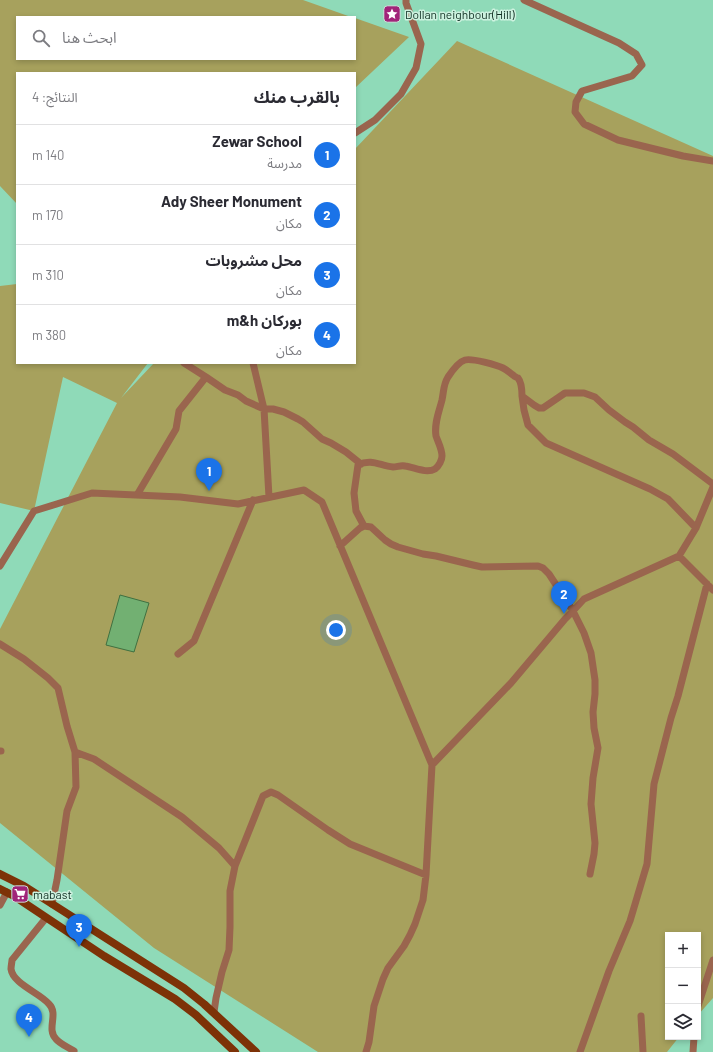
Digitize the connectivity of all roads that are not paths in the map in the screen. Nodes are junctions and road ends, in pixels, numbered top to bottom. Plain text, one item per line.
1 (406, 0) edge
2 (524, 0) edge
3 (356, 132) edge
4 (713, 161) edge
5 (186, 364) edge
6 (254, 364) edge
7 (206, 377) junction
8 (522, 396) junction
9 (264, 410) junction
10 (360, 464) junction
11 (713, 484) edge
12 (713, 487) edge
13 (137, 495) junction
14 (268, 497) junction
15 (253, 500) junction
16 (364, 526) junction
17 (696, 528) junction
18 (340, 546) junction
19 (679, 556) junction
20 (0, 566) edge
21 (707, 584) junction
22 (713, 590) edge
23 (573, 611) junction
24 (0, 644) edge
25 (178, 654) dead end
26 (75, 752) junction
27 (432, 765) junction
28 (235, 866) junction
29 (0, 874) edge
30 (590, 874) dead end
31 (426, 875) junction
32 (4, 890) edge
33 (52, 904) junction
34 (0, 905) edge
35 (46, 918) junction
36 (713, 960) edge
37 (699, 1004) edge
38 (214, 1012) junction
39 (641, 1016) dead end
40 (694, 1040) edge
41 (74, 1051) edge
42 (235, 1052) edge
43 (256, 1052) edge
44 (366, 1052) edge
45 (580, 1052) edge
46 (643, 1052) edge
47 (693, 1052) edge

1 - 3 street
2 - 4 street
5 - 7 street
6 - 9 street
7 - 9 street
7 - 13 street
8 - 10 street
8 - 11 street
8 - 17 street
9 - 10 street
9 - 14 street
10 - 16 street
12 - 17 street
13 - 15 street
13 - 20 street
14 - 15 street
14 - 18 street
15 - 25 street
16 - 18 street
16 - 23 street
17 - 19 street
18 - 27 street
19 - 21 street
19 - 23 street
21 - 22 street
21 - 45 street
23 - 27 street
23 - 30 street
24 - 26 street
26 - 28 street
26 - 33 street
27 - 31 street
28 - 31 street
28 - 38 street
29 - 33 street
31 - 44 street
32 - 34 street
32 - 35 street
33 - 38 street
35 - 41 street
35 - 42 street
36 - 37 street
38 - 43 street
39 - 46 street
40 - 47 street

